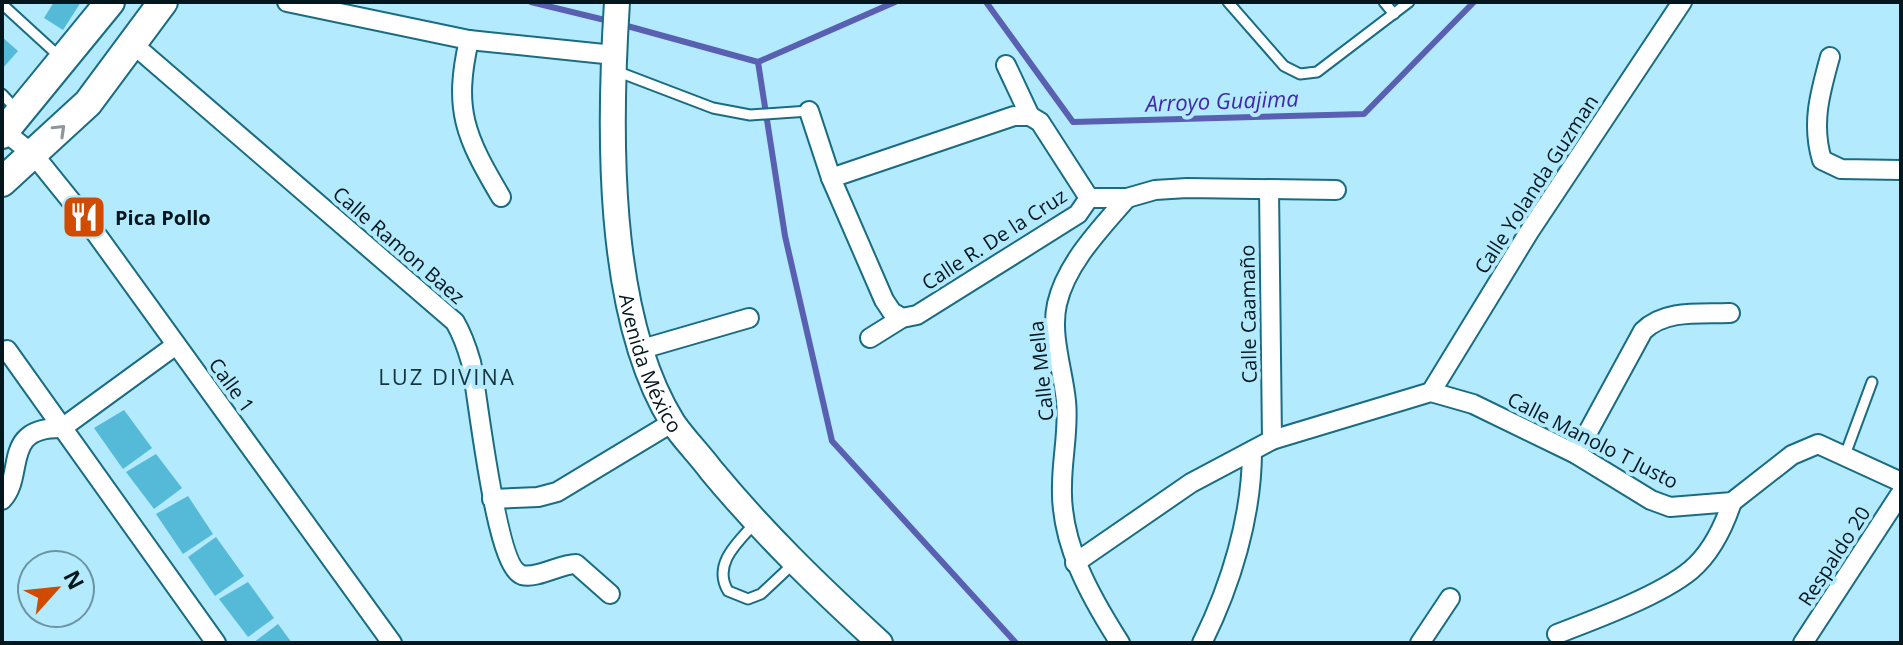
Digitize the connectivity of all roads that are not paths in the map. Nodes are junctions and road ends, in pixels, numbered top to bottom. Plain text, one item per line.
1 (110, 2) edge
2 (163, 2) edge
3 (287, 2) edge
4 (617, 2) edge
5 (1228, 2) edge
6 (1384, 2) edge
7 (1409, 2) edge
8 (1682, 2) edge
9 (2, 4) edge
10 (1394, 14) junction
11 (469, 40) junction
12 (134, 45) junction
13 (1830, 57) dead end
14 (63, 60) junction
15 (614, 62) junction
16 (1006, 65) dead end
17 (809, 111) joint
18 (1030, 116) junction
19 (7, 118) edge
20 (34, 155) junction
21 (1901, 170) edge
22 (831, 178) junction
23 (2, 182) edge
24 (1269, 189) junction
25 (1336, 190) dead end
26 (501, 197) dead end
27 (1089, 198) junction
28 (1127, 198) junction
29 (1730, 313) dead end
30 (749, 318) dead end
31 (902, 318) junction
32 (870, 338) dead end
33 (176, 345) junction
34 (642, 349) junction
35 (7, 350) dead end
36 (1872, 382) dead end
37 (1431, 392) junction
38 (673, 422) junction
39 (62, 428) junction
40 (1272, 440) junction
41 (1252, 451) junction
42 (1576, 454) junction
43 (1845, 455) junction
44 (1901, 482) edge
45 (1901, 493) edge
46 (492, 499) junction
47 (2, 500) edge
48 (1732, 502) junction
49 (755, 523) junction
50 (793, 563) junction
51 (1075, 563) junction
52 (610, 594) dead end
53 (1450, 598) dead end
54 (1557, 634) dead end
55 (1806, 638) edge
56 (381, 639) edge
57 (216, 643) edge
58 (880, 643) edge
59 (1120, 643) edge
60 (1202, 643) edge
61 (1420, 643) edge
62 (1827, 643) edge

1 - 14 main road
2 - 12 main road
3 - 11 street
4 - 15 street, Avenida México
5 - 10 lane
6 - 10 lane
7 - 10 lane
8 - 37 street, Calle Yolanda Guzman
9 - 14 lane
11 - 15 street
11 - 26 street
20 -> 12 main road
12 - 46 street, Calle Ramon Baez
13 - 21 street
14 - 19 main road
15 - 17 lane
15 - 34 street, Avenida México
16 - 18 street
17 - 22 street
18 - 22 street
18 - 27 street
19 - 20 street, Calle 1
20 - 23 main road
20 - 33 street, Calle 1
22 - 31 street
24 - 25 street, Calle R. De la Cruz
24 - 28 street, Calle R. De la Cruz
24 - 40 street, Calle Caamaño
27 - 28 street, Calle R. De la Cruz
27 - 31 street, Calle R. De la Cruz
28 - 51 street, Calle Mella
29 - 42 street
30 - 34 street
31 - 32 street, Calle R. De la Cruz
33 - 39 street
33 - 56 street, Calle 1
34 - 38 street, Avenida México
35 - 39 street
36 - 43 lane
37 - 40 street
37 - 42 street, Calle Manolo T Justo
38 - 46 street
38 - 49 street, Avenida México
39 - 47 street
39 - 57 street
40 - 41 street
41 - 51 street
41 - 60 street
42 - 48 street, Calle Manolo T Justo
43 - 44 street
43 - 48 street
45 - 55 street, Respaldo 20
46 - 52 street, Calle Ramon Baez
48 - 54 street
49 - 50 street, Avenida México
49 - 50 lane
50 - 58 street, Avenida México
51 - 59 street, Calle Mella
53 - 61 street
55 - 62 street

